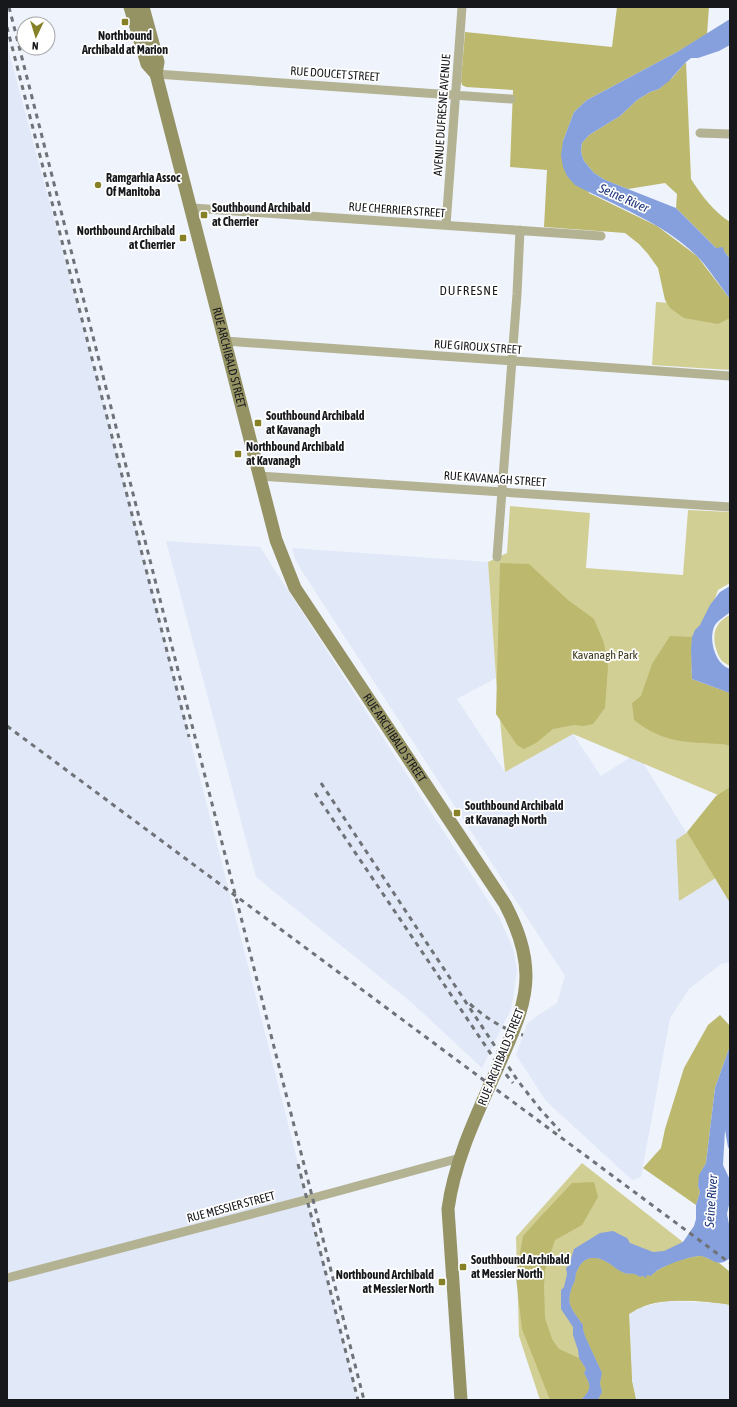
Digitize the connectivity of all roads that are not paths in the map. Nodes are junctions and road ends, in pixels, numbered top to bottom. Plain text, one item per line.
1 (130, 7) edge
2 (143, 7) edge
3 (462, 7) edge
4 (156, 74) junction
5 (456, 94) junction
6 (511, 99) dead end
7 (700, 133) dead end
8 (730, 134) edge
9 (192, 208) junction
10 (446, 225) junction
11 (520, 230) junction
12 (601, 236) dead end
13 (225, 341) junction
14 (511, 361) junction
15 (730, 376) edge
16 (259, 476) junction
17 (501, 491) junction
18 (730, 507) edge
19 (497, 557) dead end
20 (460, 1158) junction
21 (7, 1278) edge
22 (461, 1400) edge

1 - 4 main road, RUE ARCHIBALD STREET
2 - 4 main road, RUE ARCHIBALD STREET
3 - 5 street, AVENUE DUFRESNE AVENUE
4 - 5 street, RUE DOUCET STREET
4 - 9 main road, RUE ARCHIBALD STREET
5 - 6 street, RUE DOUCET STREET
5 - 10 street, AVENUE DUFRESNE AVENUE
7 - 8 street
9 - 10 street, RUE CHERRIER STREET
9 - 13 main road, RUE ARCHIBALD STREET
10 - 11 street, RUE CHERRIER STREET
11 - 12 street, RUE CHERRIER STREET
11 - 14 street
13 - 14 street, RUE GIROUX STREET
13 - 16 main road, RUE ARCHIBALD STREET
14 - 15 street, RUE GIROUX STREET
14 - 17 street
16 - 17 street, RUE KAVANAGH STREET
16 - 20 main road, RUE ARCHIBALD STREET
17 - 18 street, RUE KAVANAGH STREET
17 - 19 street
20 - 21 street, RUE MESSIER STREET
20 - 22 main road, RUE ARCHIBALD STREET

